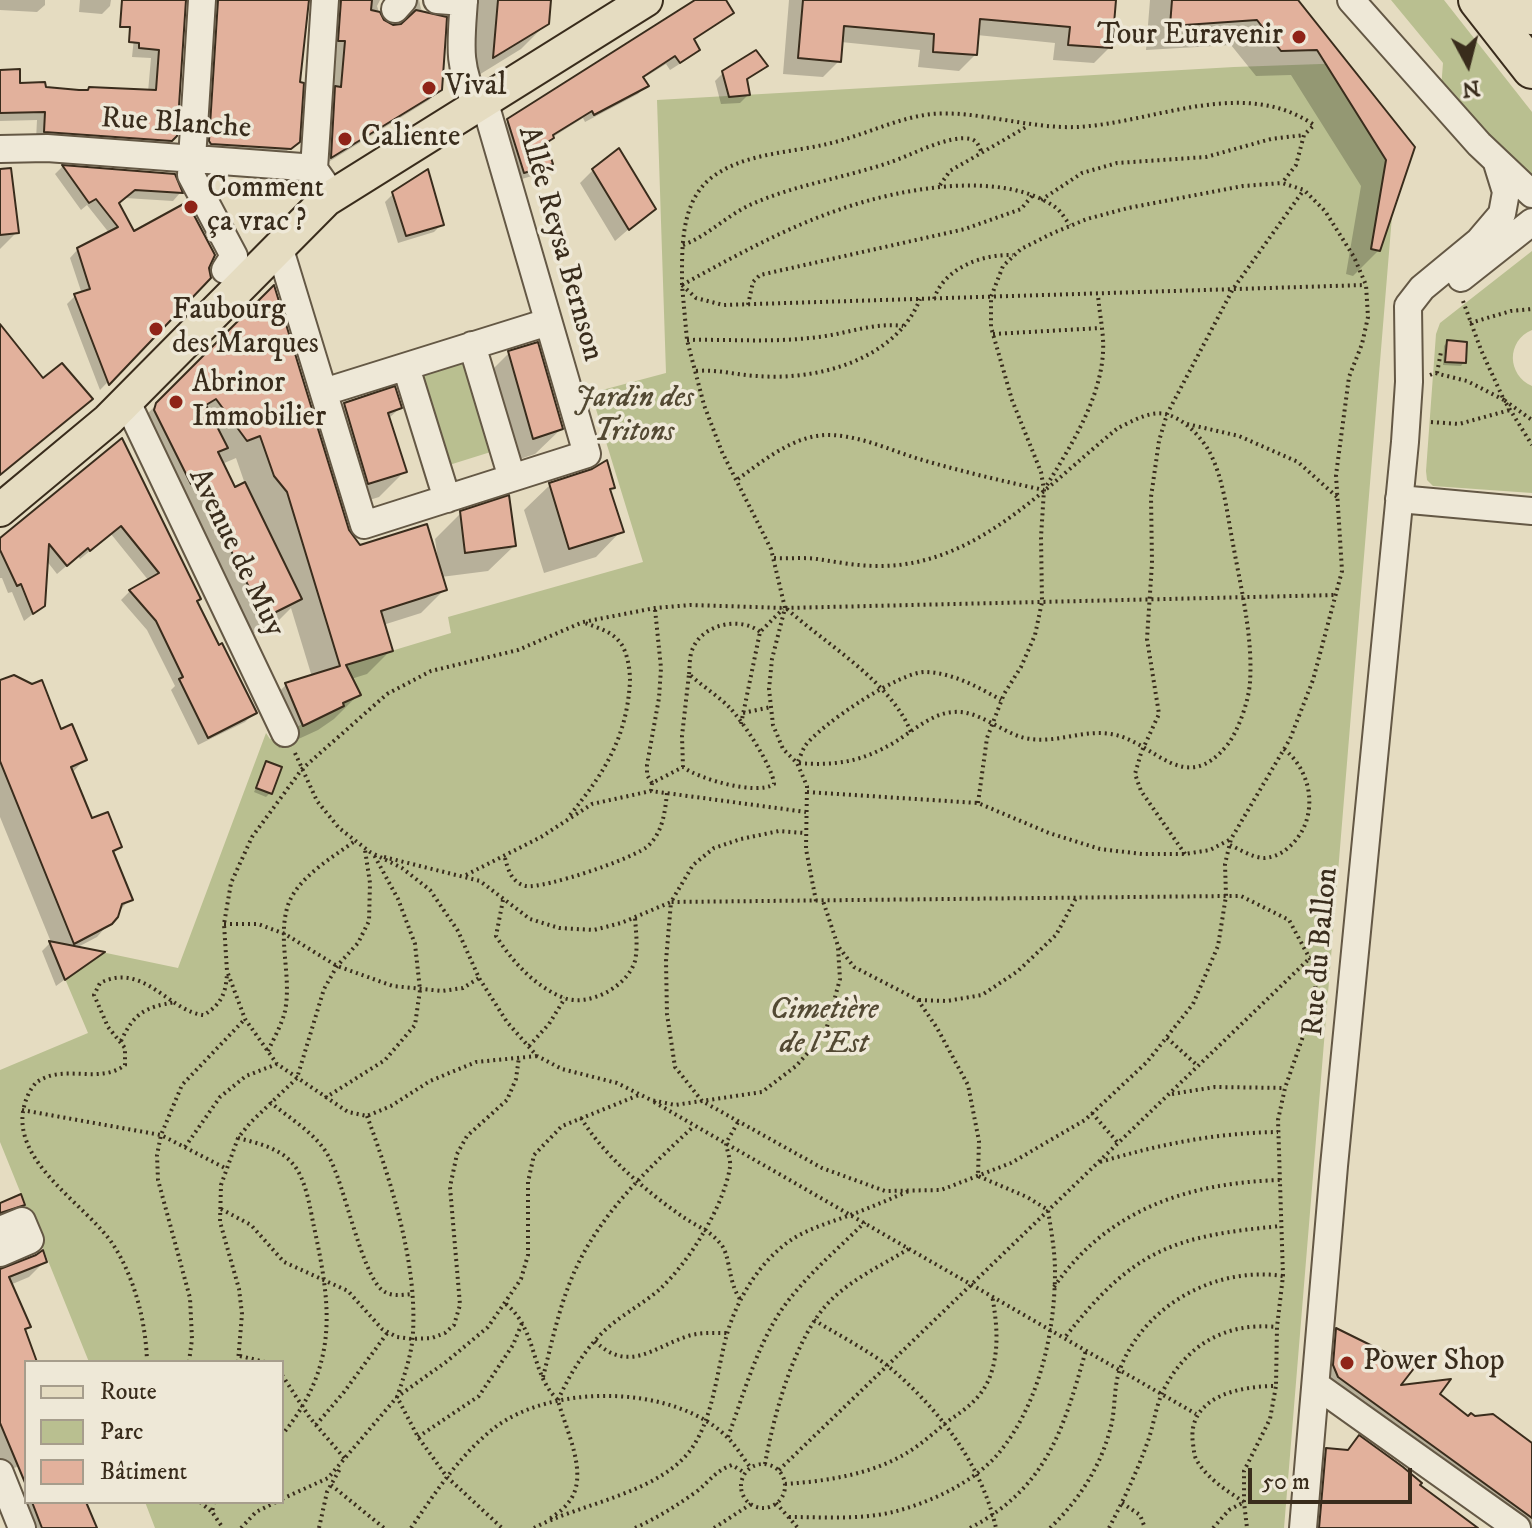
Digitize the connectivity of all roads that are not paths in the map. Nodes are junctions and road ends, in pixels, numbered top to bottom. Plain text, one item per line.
1 (202, 0) edge
2 (325, 0) edge
3 (437, 0) edge
4 (646, 0) edge
5 (1351, 0) edge
6 (1478, 0) edge
7 (1520, 0) edge
8 (464, 1) edge
9 (1532, 15) edge
10 (1532, 69) edge
11 (480, 102) junction
12 (0, 149) edge
13 (192, 158) junction
14 (1497, 163) junction
15 (314, 169) junction
16 (1532, 194) edge
17 (333, 196) junction
18 (1532, 222) edge
19 (279, 246) junction
20 (225, 270) dead end
21 (548, 322) junction
22 (472, 345) junction
23 (406, 367) junction
24 (1409, 382) junction
25 (324, 392) junction
26 (127, 402) junction
27 (512, 478) junction
28 (447, 499) junction
29 (1399, 499) junction
30 (0, 510) edge
31 (1532, 511) edge
32 (285, 733) road end
33 (0, 1230) edge
34 (0, 1253) edge
35 (1316, 1385) junction
36 (0, 1473) edge
37 (22, 1528) edge
38 (1303, 1528) edge
39 (1517, 1528) edge

1 - 13 street
2 - 15 street
3 - 8 street
4 - 11 main road
5 - 14 street
6 - 10 highway
7 - 9 highway
8 - 11 street, Allée Reysa Bernson
11 - 17 main road
11 - 21 street, Allée Reysa Bernson
12 - 13 street, Rue Blanche
13 - 15 street, Rue Blanche
13 - 20 street
14 - 16 street
14 - 24 street, Rue du Ballon
15 - 17 street
17 - 19 main road
18 - 24 street, Rue du Ballon
19 - 25 street, Allée Reysa Bernson
19 - 26 main road
21 - 22 street
21 - 27 street, Allée Reysa Bernson
22 - 23 street
22 - 27 street
23 - 25 street
23 - 28 street
24 - 29 street, Rue du Ballon
25 - 28 street, Allée Reysa Bernson
26 - 30 main road
26 - 32 street, Avenue de Muy
27 - 28 street, Allée Reysa Bernson
29 - 31 street
29 - 35 street, Rue du Ballon
33 - 34 street
35 - 38 street, Rue du Ballon
35 - 39 street
36 - 37 street

